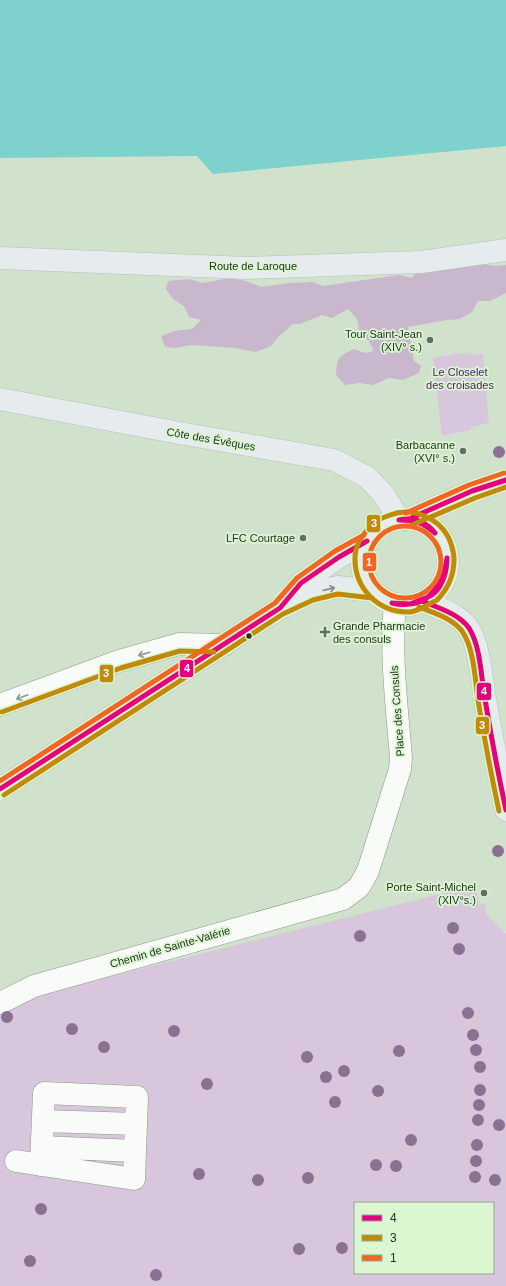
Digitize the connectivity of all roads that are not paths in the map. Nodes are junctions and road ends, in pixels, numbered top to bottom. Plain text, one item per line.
1 (506, 250) edge
2 (0, 258) edge
3 (0, 400) edge
4 (506, 480) edge
5 (404, 519) junction
6 (367, 541) junction
7 (373, 591) junction
8 (422, 601) junction
9 (395, 604) junction
10 (280, 608) junction
11 (224, 645) junction
12 (0, 705) edge
13 (0, 789) edge
14 (506, 810) edge
15 (343, 899) joint
16 (0, 1003) edge
17 (42, 1156) junction
18 (16, 1161) dead end

1 - 2 main road, Route de Laroque
3 - 5 main road, Côte des Évêques
4 - 5 main road
5 - 6 main road
5 - 8 main road
6 - 7 main road
6 - 10 main road
7 - 9 main road
10 -> 7 main road
8 - 9 main road
8 - 14 main road
9 - 15 street, Place des Consuls
10 - 11 main road
11 -> 12 street
11 - 13 main road
15 - 16 street, Chemin de Sainte-Valérie
17 - 17 street
17 - 18 street

